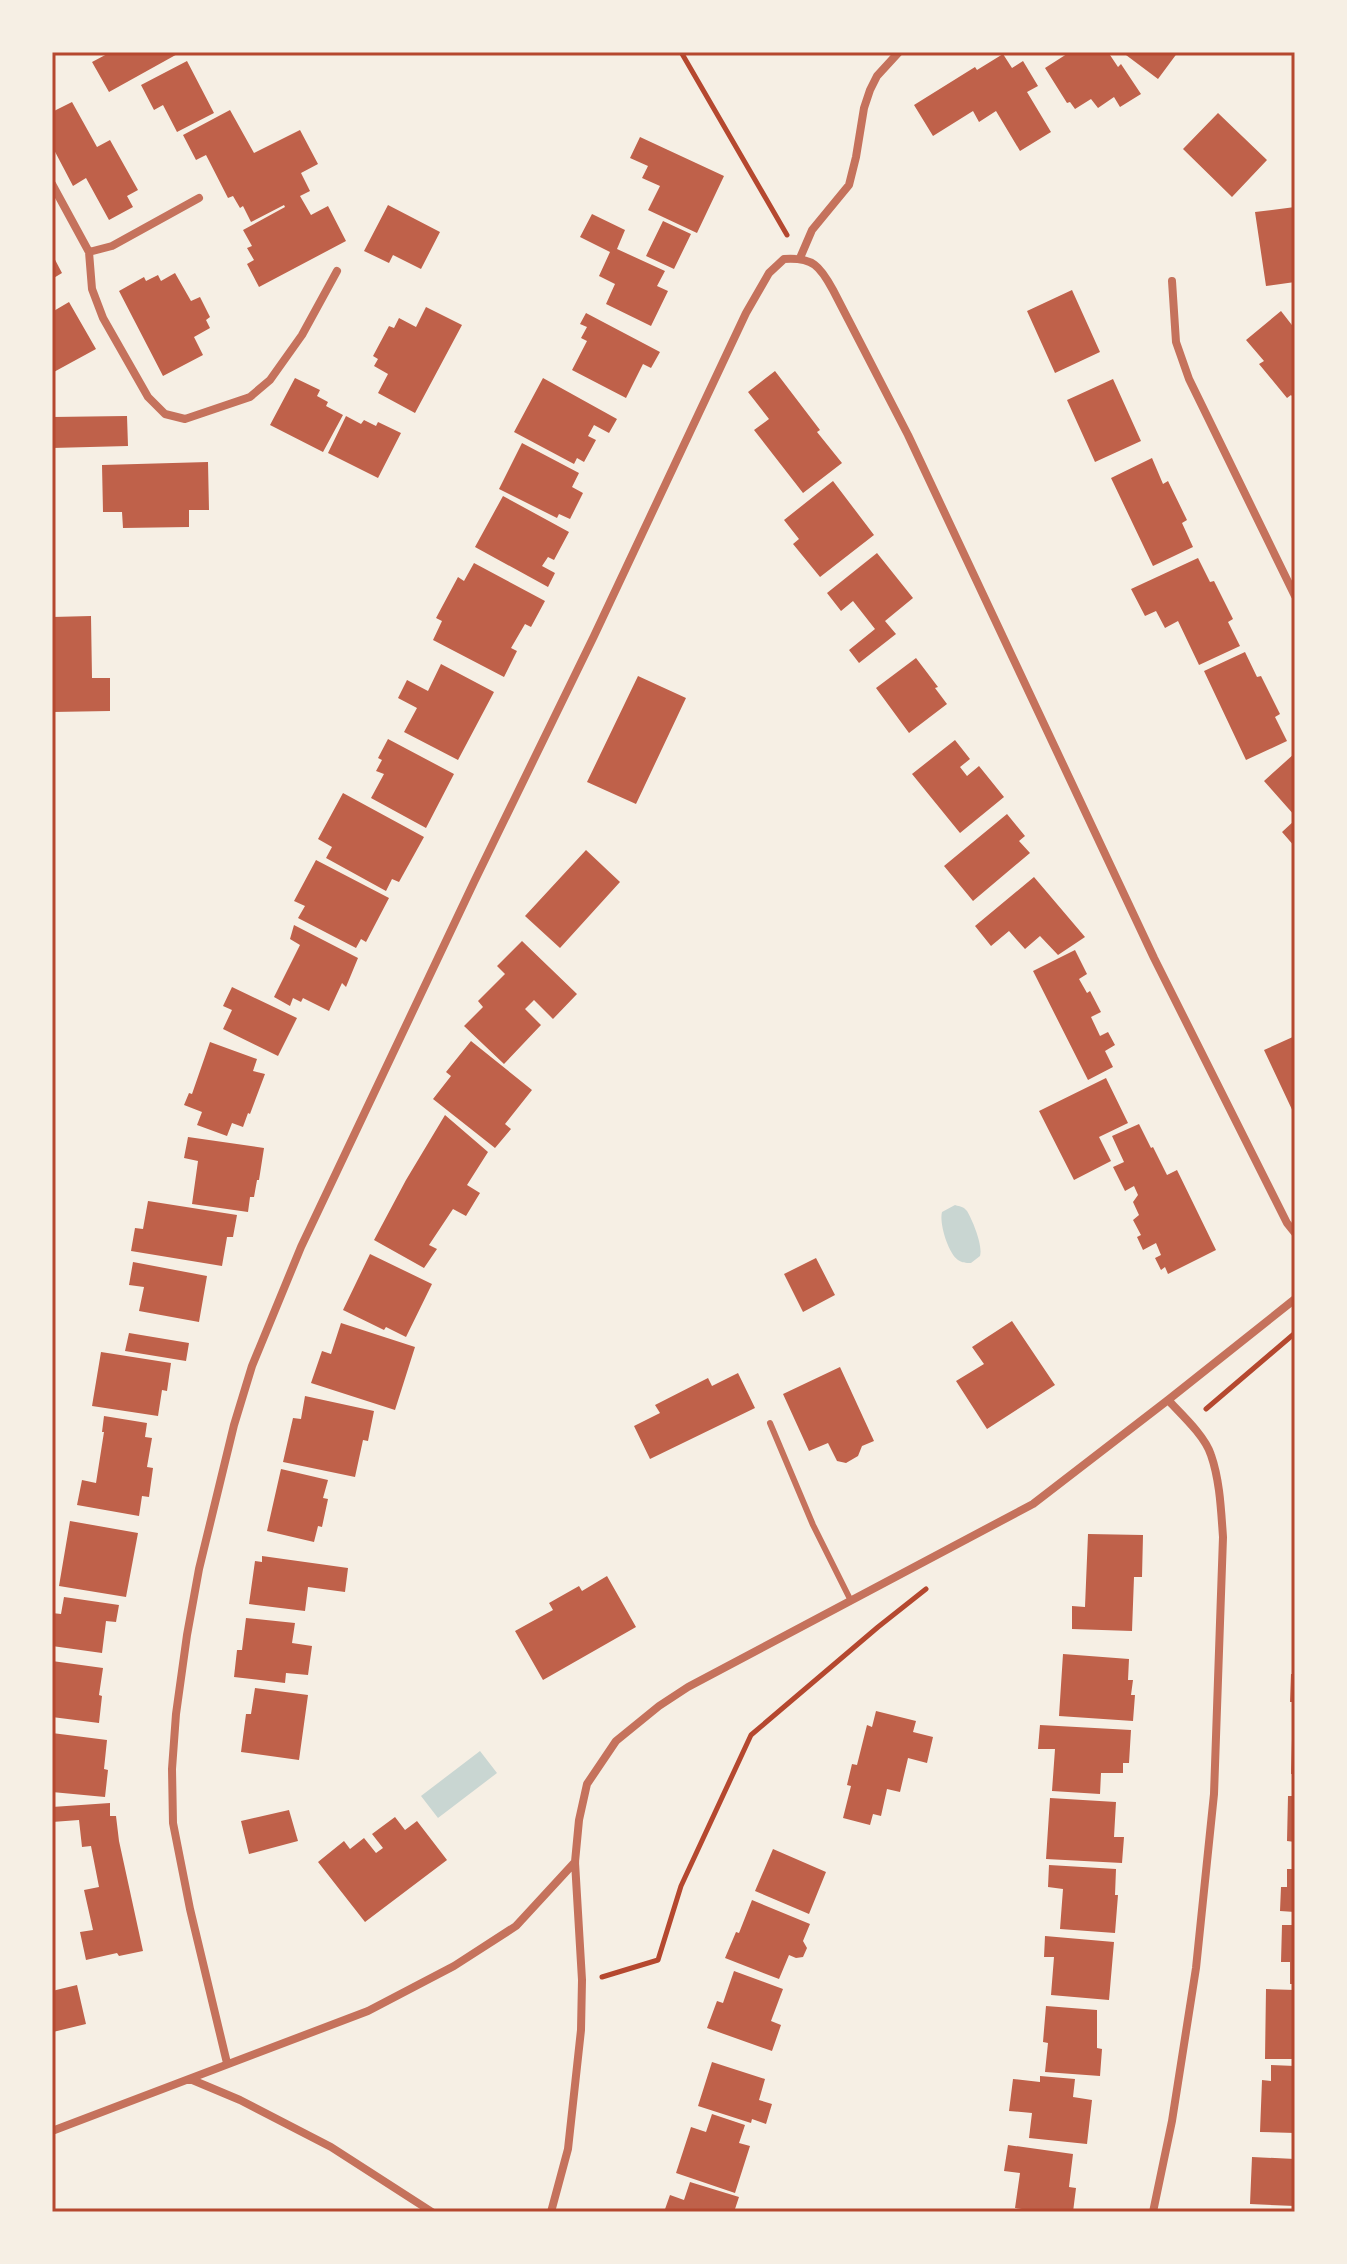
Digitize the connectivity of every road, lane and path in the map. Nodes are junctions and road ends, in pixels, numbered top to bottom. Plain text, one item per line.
1 (681, 52) edge
2 (899, 52) edge
3 (52, 184) edge
4 (199, 198) dead end
5 (89, 252) junction
6 (800, 258) junction
7 (337, 271) dead end
8 (1172, 281) dead end
9 (1295, 596) edge
10 (1295, 1233) edge
11 (1295, 1299) edge
12 (1295, 1333) edge
13 (1168, 1400) junction
14 (770, 1423) dead end
15 (1190, 1423) junction
16 (938, 1580) dead end
17 (851, 1601) junction
18 (575, 1862) junction
19 (582, 1980) junction
20 (227, 2063) junction
21 (189, 2079) junction
22 (52, 2131) edge
23 (432, 2212) edge
24 (551, 2212) edge
25 (1153, 2212) edge

1 - 6 path
2 - 6 street
3 - 5 street
4 - 5 street
5 - 7 street
6 - 10 street
6 - 20 street
8 - 9 street
11 - 13 street
12 - 15 path
13 - 15 street
13 - 17 street
14 - 17 lane
15 - 25 street
16 - 19 path
17 - 18 street
18 - 19 street
18 - 20 street
19 - 24 street
20 - 21 street
21 - 22 street
21 - 23 street

